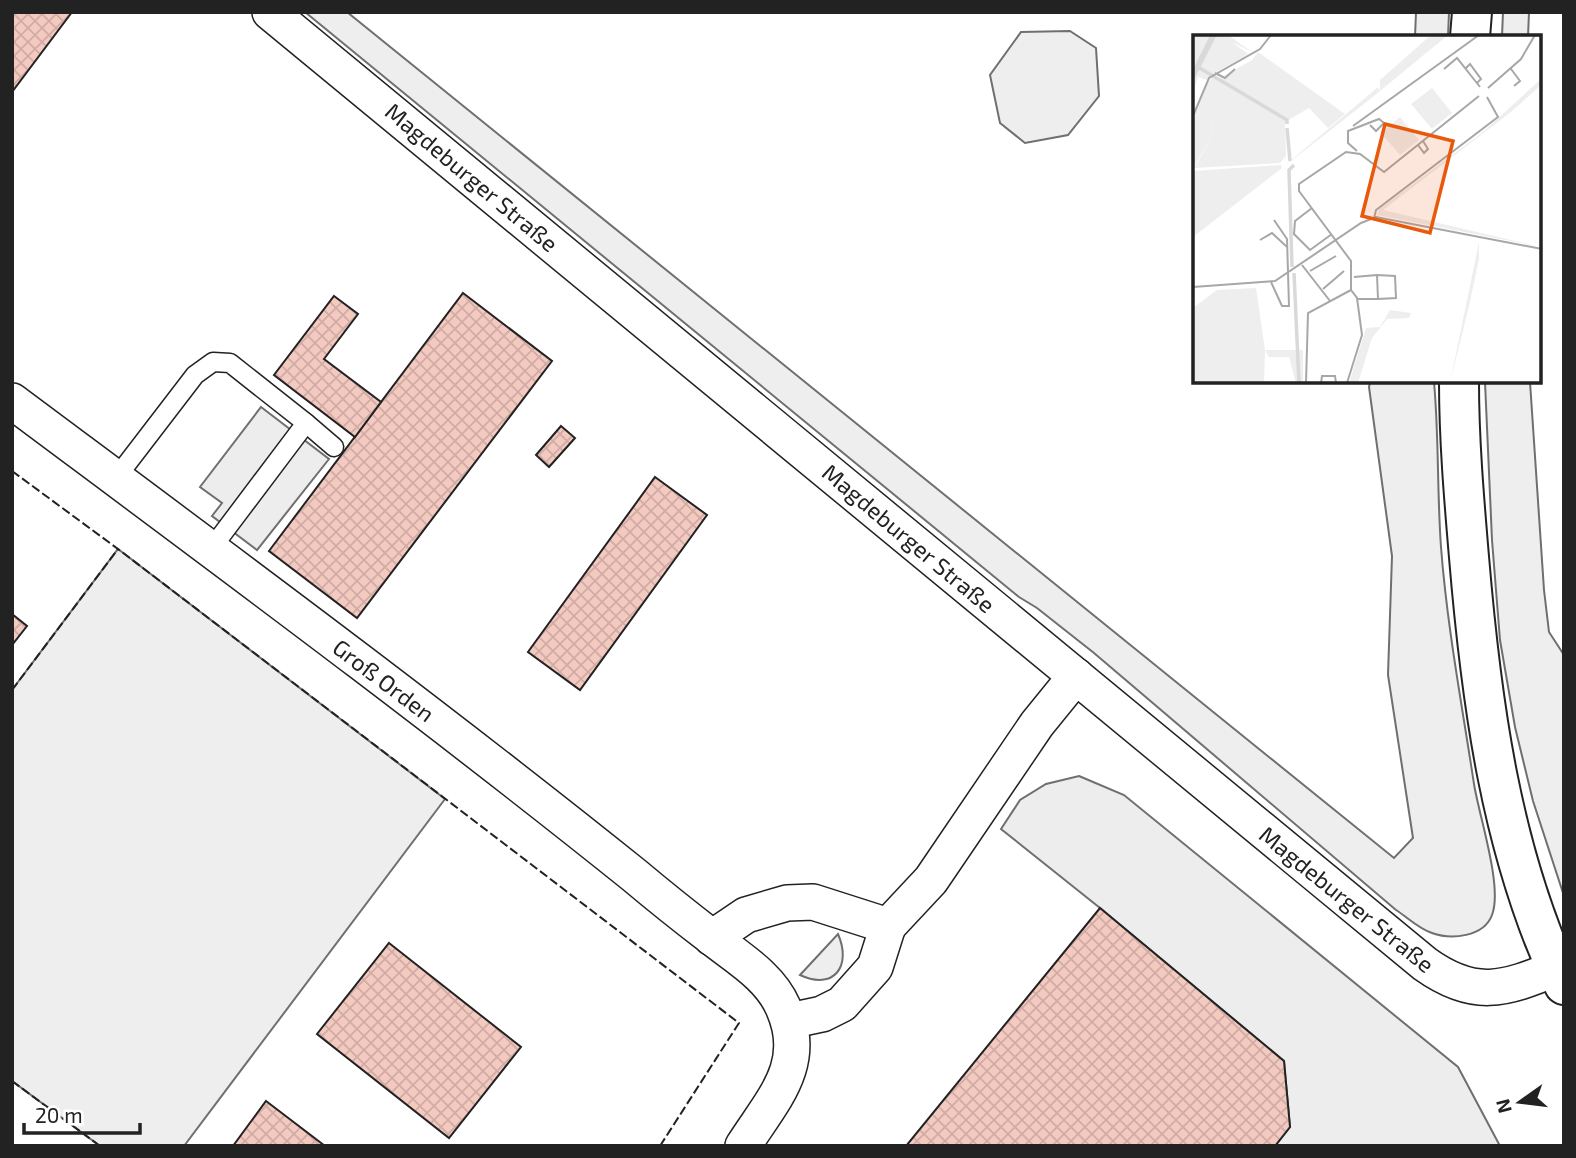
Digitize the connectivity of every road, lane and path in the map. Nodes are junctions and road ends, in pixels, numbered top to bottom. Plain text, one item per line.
1 (271, 12) edge
2 (1472, 12) edge
3 (1470, 35) edge
4 (1459, 383) edge
5 (12, 401) edge
6 (306, 422) junction
7 (334, 447) dead end
8 (116, 478) junction
9 (211, 549) junction
10 (1076, 676) junction
11 (888, 926) junction
12 (712, 938) junction
13 (1560, 976) edge
14 (789, 1021) junction
15 (743, 1146) edge

1 - 10 street, Magdeburger Straße
2 - 3 main road
4 - 13 main road
5 - 8 street, Groß Orden
6 - 7 lane
6 - 8 lane
6 - 9 lane
8 - 9 street, Groß Orden
9 - 12 street, Groß Orden
10 - 11 street
10 - 13 street, Magdeburger Straße
11 - 12 street
11 - 14 street
12 - 14 street, Groß Orden
14 - 15 street

